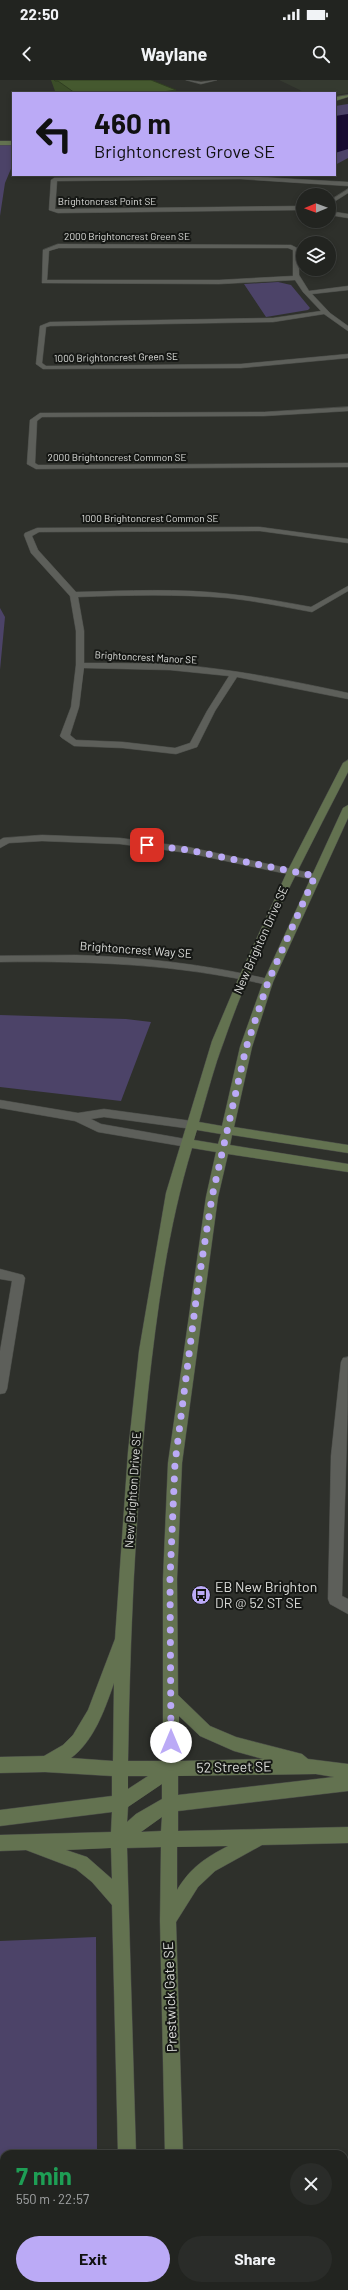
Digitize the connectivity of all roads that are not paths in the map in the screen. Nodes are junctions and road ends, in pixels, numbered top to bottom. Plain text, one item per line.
1 (188, 80) edge
2 (215, 80) edge
3 (348, 96) edge
4 (336, 99) edge
5 (348, 102) edge
6 (336, 104) edge
7 (0, 139) edge
8 (12, 139) edge
9 (0, 143) edge
10 (12, 143) edge
11 (348, 184) edge
12 (348, 191) edge
13 (336, 199) edge
14 (296, 208) edge
15 (271, 210) junction
16 (336, 210) edge
17 (348, 211) edge
18 (296, 212) edge
19 (336, 214) edge
20 (348, 216) edge
21 (297, 278) junction
22 (348, 288) edge
23 (308, 293) junction
24 (348, 294) edge
25 (312, 298) junction
26 (327, 312) junction
27 (348, 329) edge
28 (348, 356) edge
29 (348, 409) edge
30 (348, 465) edge
31 (348, 540) edge
32 (348, 588) edge
33 (74, 595) junction
34 (80, 665) junction
35 (234, 674) junction
36 (348, 696) edge
37 (348, 762) edge
38 (345, 777) edge
39 (348, 808) edge
40 (0, 845) edge
41 (292, 872) junction
42 (315, 876) junction
43 (0, 958) edge
44 (244, 977) junction
45 (268, 982) junction
46 (0, 1104) edge
47 (78, 1117) junction
48 (192, 1125) junction
49 (227, 1130) junction
50 (187, 1143) junction
51 (223, 1149) junction
52 (348, 1149) edge
53 (348, 1168) edge
54 (0, 1274) edge
55 (348, 1362) edge
56 (0, 1389) edge
57 (348, 1608) edge
58 (123, 1636) junction
59 (171, 1698) junction
60 (45, 1764) junction
61 (0, 1765) edge
62 (316, 1766) junction
63 (121, 1768) junction
64 (170, 1768) junction
65 (348, 1772) edge
66 (348, 1783) edge
67 (120, 1803) junction
68 (169, 1804) junction
69 (0, 1818) edge
70 (348, 1835) edge
71 (259, 1838) junction
72 (168, 1839) junction
73 (119, 1841) junction
74 (0, 1843) edge
75 (24, 1843) junction
76 (122, 1903) junction
77 (168, 1921) junction
78 (127, 2150) edge
79 (174, 2150) edge

1 - 2 street
3 - 4 street
5 - 6 street
7 - 8 street
9 - 10 street
11 - 15 street, Brightoncrest Point SE
12 - 13 street
14 - 15 street, Brightoncrest Point SE
15 - 18 street, Brightoncrest Point SE
16 - 17 street
19 - 20 street
21 - 21 street, 2000 Brightoncrest Green SE
21 - 23 street, 2000 Brightoncrest Green SE
22 - 23 street
23 - 25 street, 2000 Brightoncrest Green SE
24 - 25 street
25 - 26 street
26 - 27 street
26 - 28 street, 1000 Brightoncrest Green SE
29 - 30 street, 2000 Brightoncrest Common SE
31 - 33 street, 1000 Brightoncrest Common SE
32 - 33 street
33 - 34 street
34 - 35 street, Brightoncrest Manor SE
34 - 35 street, Brightoncrest Manor SE
35 - 36 street, Brightoncrest Manor SE
37 - 38 street, New Brighton Drive SE
38 - 41 street, New Brighton Drive SE
39 - 42 street, New Brighton Drive SE
40 - 41 street
41 - 42 street
41 - 44 street, New Brighton Drive SE
42 - 45 street, New Brighton Drive SE
43 - 44 street, Brightoncrest Way SE
44 - 45 street, Brightoncrest Way SE
44 - 48 street, New Brighton Drive SE
45 - 49 street, New Brighton Drive SE
46 - 47 street
47 - 48 street
47 - 50 street
48 - 49 street
48 - 50 street, New Brighton Drive SE
49 - 51 street, New Brighton Drive SE
49 - 52 street
50 - 51 street
50 - 58 street, New Brighton Drive SE
51 - 53 street
51 - 59 street, New Brighton Drive SE
54 - 56 street
55 - 57 street
58 - 60 street
58 - 63 street, New Brighton Drive SE
59 - 62 street
59 - 64 street, New Brighton Drive SE
60 - 61 street, 52 Street SE
60 - 63 street, 52 Street SE
62 - 64 street, 52 Street SE
62 - 65 street, 52 Street SE
63 - 64 street, 52 Street SE
63 - 67 street, New Brighton Drive SE
64 - 67 street
64 - 68 street, New Brighton Drive SE
66 - 68 street
67 - 69 street
67 - 73 street, New Brighton Drive SE
68 - 72 street, New Brighton Drive SE
68 - 73 street
70 - 71 street
71 - 72 street
71 - 77 street
72 - 73 street
72 - 77 street, Prestwick Gate SE
73 - 75 street
73 - 76 street
74 - 75 street
75 - 76 street
76 - 78 street
77 - 79 street, Prestwick Gate SE

